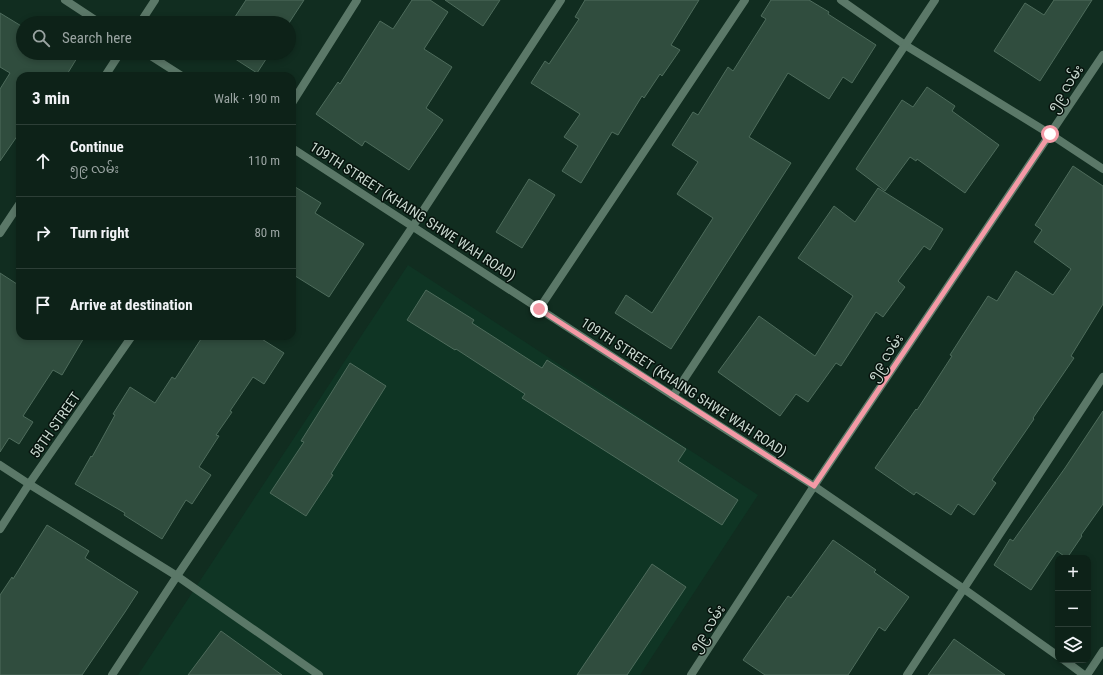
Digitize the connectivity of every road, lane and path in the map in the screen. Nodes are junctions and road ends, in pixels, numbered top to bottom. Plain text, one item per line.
1 (65, 0) edge
2 (155, 0) edge
3 (357, 0) edge
4 (561, 0) edge
5 (745, 0) edge
6 (841, 0) edge
7 (935, 0) edge
8 (89, 16) edge
9 (145, 16) edge
10 (905, 45) junction
11 (1103, 55) edge
12 (115, 60) edge
13 (157, 60) edge
14 (108, 72) edge
15 (176, 72) edge
16 (296, 97) edge
17 (1050, 134) junction
18 (296, 151) edge
19 (1103, 169) edge
20 (16, 209) edge
21 (413, 226) junction
22 (0, 233) edge
23 (539, 309) junction
24 (129, 340) edge
25 (1103, 377) edge
26 (673, 396) junction
27 (0, 465) edge
28 (29, 484) junction
29 (814, 486) junction
30 (0, 529) edge
31 (177, 576) junction
32 (964, 589) junction
33 (1103, 651) edge
34 (1055, 654) edge
35 (1068, 663) edge
36 (112, 675) edge
37 (319, 675) edge
38 (691, 675) edge
39 (907, 675) edge
40 (1086, 675) edge

1 - 8 street
2 - 9 street
3 - 16 street
4 - 21 street
5 - 23 street
6 - 10 street
7 - 10 street
10 - 17 street
10 - 26 street
11 - 17 street, ၅၉ လမ်း
12 - 14 street
13 - 15 street
17 - 19 street
17 - 29 street, ၅၉ လမ်း
18 - 21 street, 109TH STREET (KHAING SHWE WAH ROAD)
20 - 22 street
21 - 23 street, 109TH STREET (KHAING SHWE WAH ROAD)
21 - 31 street
23 - 26 street, 109TH STREET (KHAING SHWE WAH ROAD)
24 - 28 street, 58TH STREET
25 - 32 street
26 - 29 street, 109TH STREET (KHAING SHWE WAH ROAD)
27 - 28 street
28 - 30 street, 58TH STREET
28 - 31 street
29 - 32 street, 109TH STREET (KHAING SHWE WAH ROAD)
29 - 38 street, ၅၉ လမ်း
31 - 36 street
31 - 37 street
32 - 34 street, 109TH STREET (KHAING SHWE WAH ROAD)
32 - 39 street
33 - 40 street
35 - 40 street

